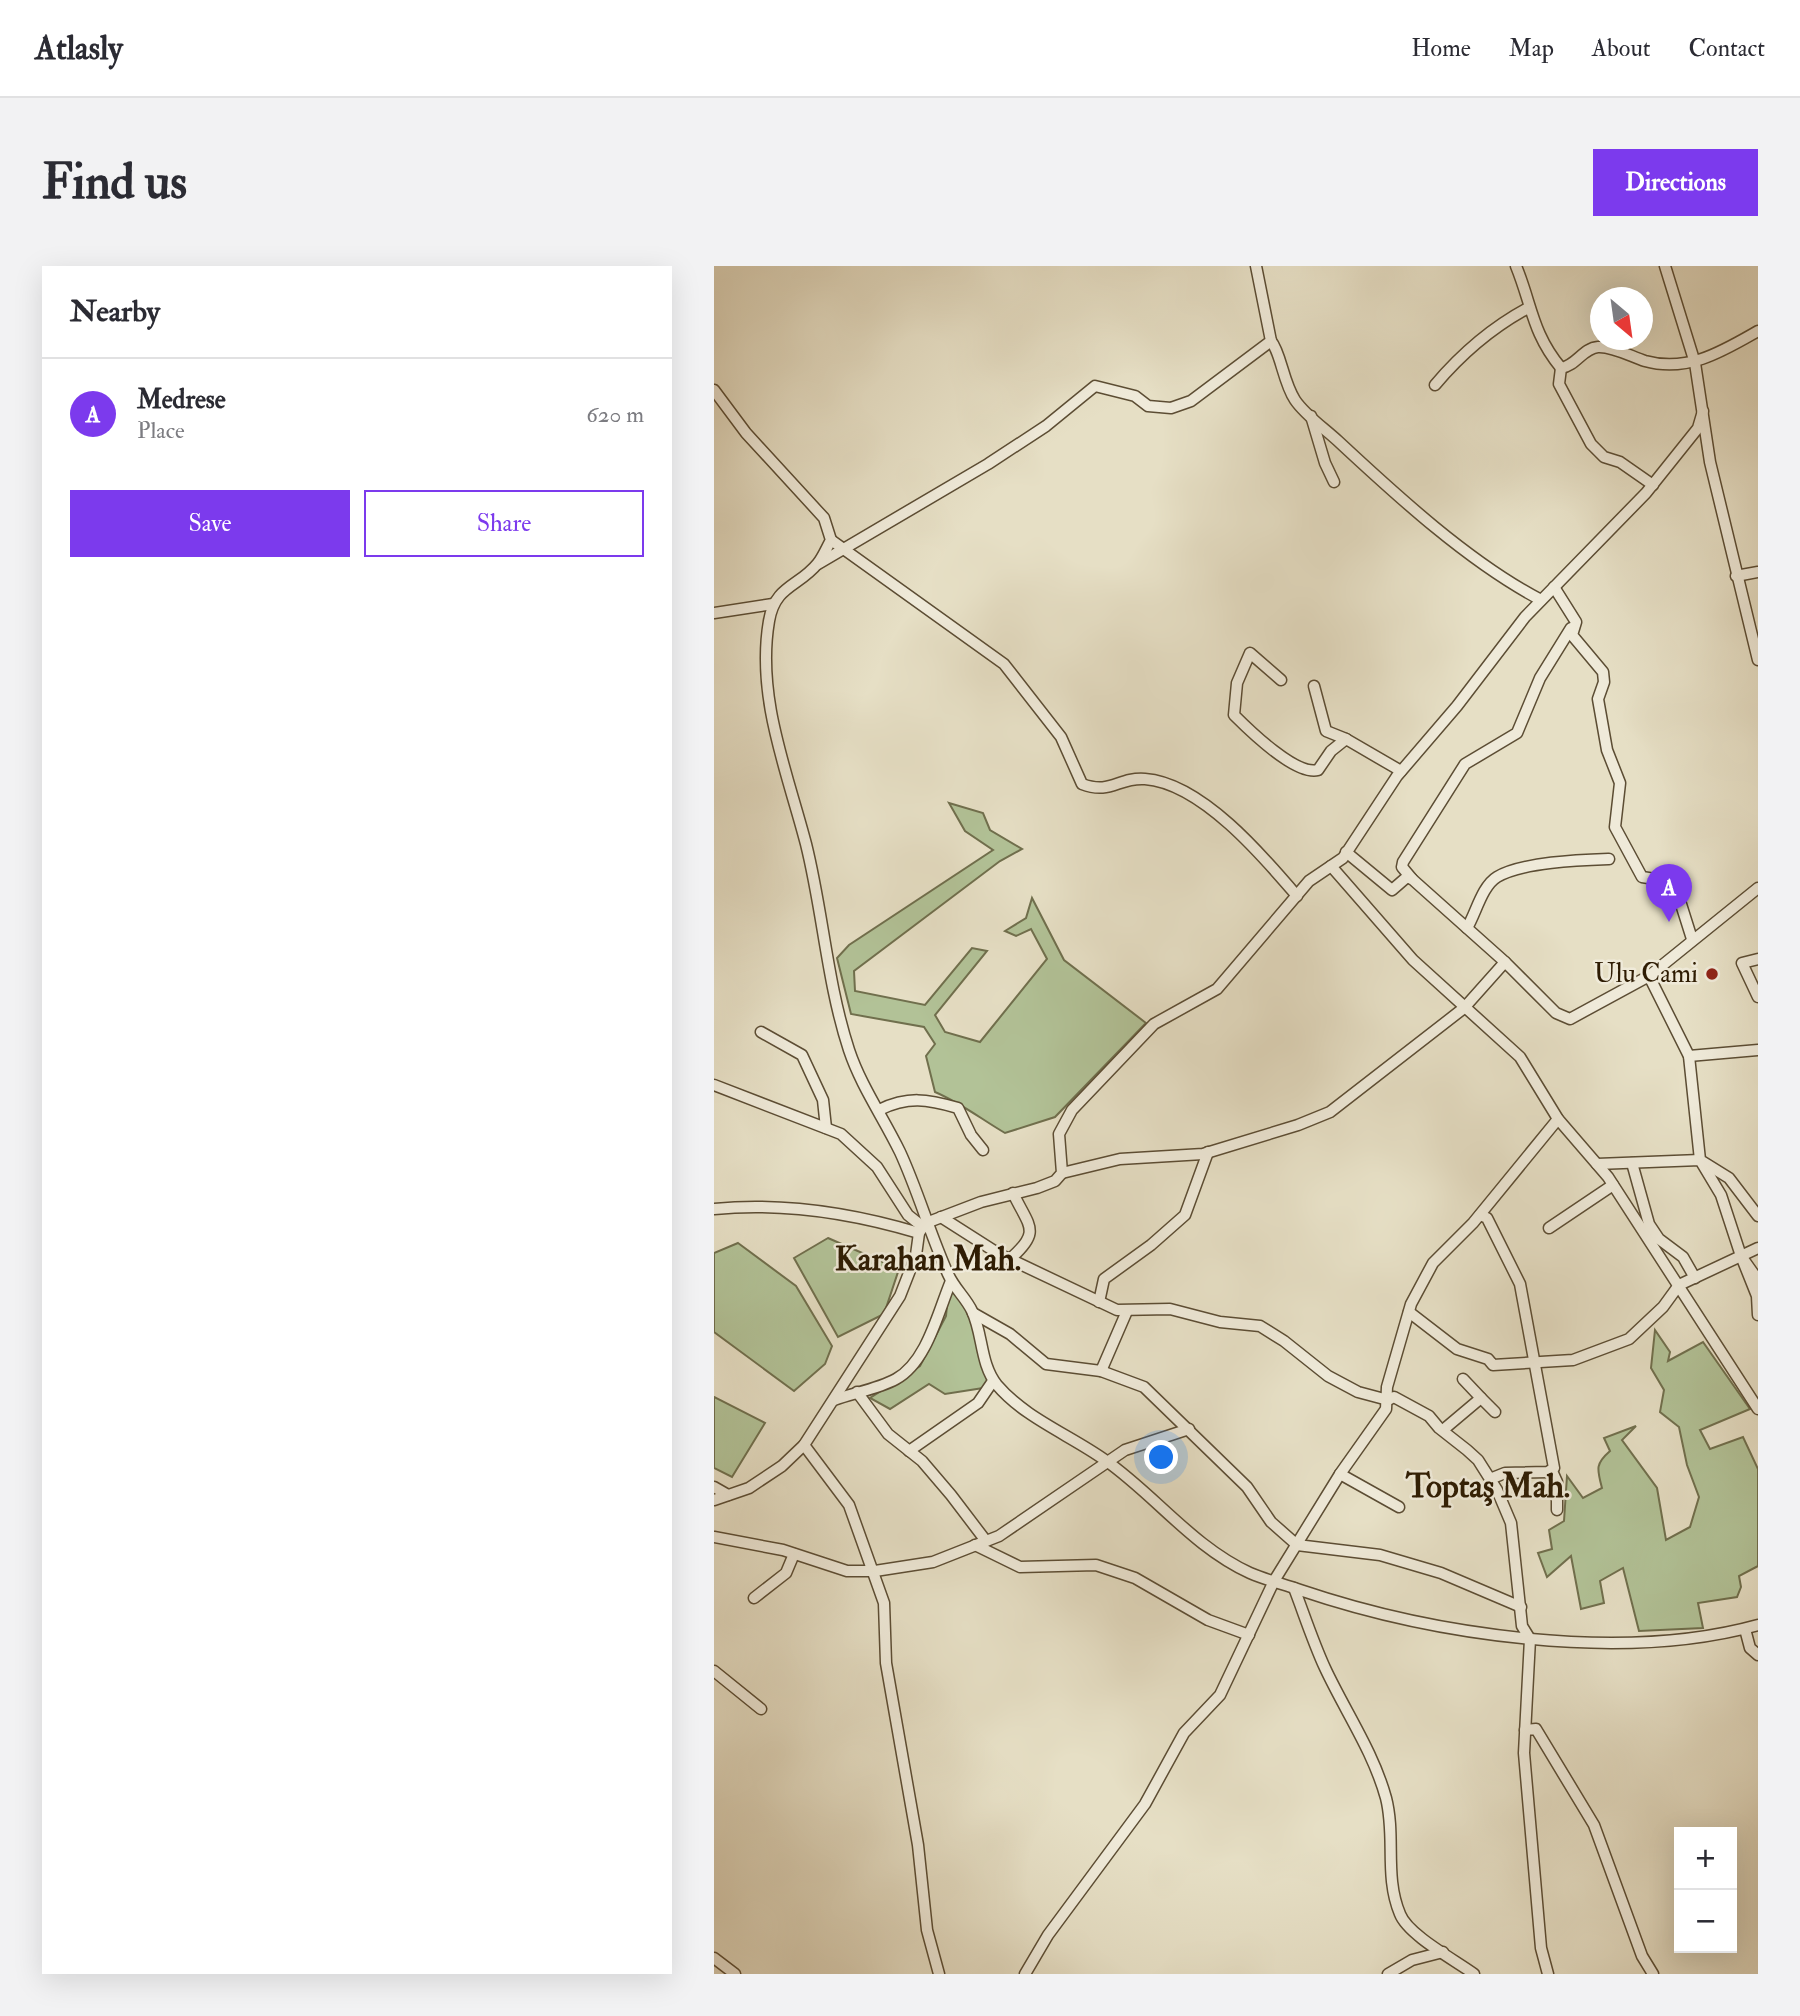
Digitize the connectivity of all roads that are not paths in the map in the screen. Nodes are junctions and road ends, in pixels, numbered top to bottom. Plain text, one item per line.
1 (1256, 266) edge
2 (1516, 266) edge
3 (1665, 266) edge
4 (1528, 308) junction
5 (1758, 331) edge
6 (1271, 341) junction
7 (1695, 363) junction
8 (1561, 368) junction
9 (1435, 385) dead end
10 (714, 390) edge
11 (1703, 411) junction
12 (1311, 416) junction
13 (1334, 482) dead end
14 (1653, 485) junction
15 (831, 540) junction
16 (843, 549) junction
17 (817, 564) junction
18 (1758, 572) edge
19 (1736, 576) junction
20 (1554, 587) junction
21 (1541, 600) junction
22 (773, 604) junction
23 (714, 613) edge
24 (1576, 622) junction
25 (1758, 660) edge
26 (1281, 680) dead end
27 (1314, 686) dead end
28 (1346, 739) junction
29 (1401, 771) junction
30 (1346, 852) junction
31 (1609, 859) dead end
32 (1331, 866) junction
33 (1412, 879) junction
34 (1758, 888) edge
35 (1297, 896) junction
36 (1467, 928) junction
37 (1692, 939) junction
38 (1758, 958) edge
39 (1505, 962) junction
40 (1649, 976) junction
41 (1758, 998) edge
42 (1464, 1008) junction
43 (761, 1032) dead end
44 (1758, 1050) edge
45 (1689, 1056) junction
46 (714, 1085) edge
47 (879, 1110) junction
48 (1558, 1119) junction
49 (826, 1128) junction
50 (983, 1150) dead end
51 (1208, 1152) junction
52 (1700, 1160) junction
53 (1633, 1163) junction
54 (1597, 1164) junction
55 (1062, 1173) junction
56 (1614, 1185) junction
57 (1013, 1194) junction
58 (714, 1209) edge
59 (1480, 1215) junction
60 (1758, 1216) edge
61 (941, 1217) junction
62 (923, 1228) junction
63 (1549, 1228) dead end
64 (1758, 1248) edge
65 (1741, 1256) junction
66 (1010, 1259) junction
67 (1695, 1278) junction
68 (1758, 1280) edge
69 (951, 1281) junction
70 (1679, 1285) junction
71 (1098, 1302) junction
72 (1127, 1311) junction
73 (1409, 1312) junction
74 (973, 1313) junction
75 (1758, 1315) edge
76 (1534, 1362) junction
77 (1101, 1371) junction
78 (1462, 1379) dead end
79 (993, 1381) junction
80 (857, 1392) junction
81 (1481, 1398) junction
82 (834, 1400) junction
83 (1388, 1400) junction
84 (1758, 1409) edge
85 (1495, 1412) dead end
86 (1189, 1429) junction
87 (1443, 1430) junction
88 (804, 1445) junction
89 (909, 1451) junction
90 (1107, 1461) junction
91 (1552, 1471) junction
92 (1340, 1474) junction
93 (1490, 1479) junction
94 (714, 1487) edge
95 (728, 1495) junction
96 (714, 1500) edge
97 (1399, 1507) dead end
98 (1557, 1510) dead end
99 (714, 1537) edge
100 (986, 1541) junction
101 (975, 1545) junction
102 (1297, 1545) junction
103 (794, 1554) junction
104 (875, 1571) junction
105 (1274, 1581) junction
106 (1294, 1588) junction
107 (754, 1598) dead end
108 (1521, 1607) junction
109 (1758, 1625) edge
110 (1745, 1629) junction
111 (1249, 1635) junction
112 (1530, 1639) junction
113 (1758, 1655) edge
114 (714, 1671) edge
115 (761, 1709) dead end
116 (1525, 1730) junction
117 (1443, 1952) junction
118 (714, 1958) edge
119 (734, 1974) edge
120 (939, 1974) edge
121 (1025, 1974) edge
122 (1388, 1974) edge
123 (1474, 1974) edge
124 (1548, 1974) edge
125 (1653, 1974) edge

1 - 6 street
2 - 4 street
3 - 7 street
4 - 8 street
4 - 9 street
5 - 7 street
6 - 12 street
6 - 16 street
7 - 8 street
7 - 11 street
8 - 14 street
10 - 15 street
11 - 14 street
11 - 19 street
12 - 13 street
12 - 21 street
14 - 20 street
15 - 16 street
15 - 17 street
16 - 17 street
16 - 35 street
17 - 22 street
18 - 19 street
19 - 25 street
20 - 21 street
20 - 24 street
21 - 29 street
22 - 23 street
22 - 47 street
24 - 33 street
24 - 37 street
26 - 28 street
27 - 28 street
28 - 29 street
29 - 30 street
30 - 32 street
30 - 33 street
31 - 36 street
32 - 35 street
32 - 42 street
33 - 36 street
34 - 37 street
35 - 55 street
36 - 39 street
37 - 40 street
38 - 41 street
39 - 40 street
39 - 42 street
40 - 45 street
42 - 48 street
42 - 51 street
43 - 49 street
44 - 45 street
45 - 52 street
46 - 49 street
47 - 50 street
47 - 62 street
48 - 54 street
48 - 59 street
49 - 62 street
51 - 55 street
51 - 71 street
52 - 53 street
52 - 60 street
52 - 65 street
53 - 54 street
53 - 67 street
54 - 56 street
55 - 57 street
56 - 63 street
56 - 70 street
57 - 61 street
57 - 66 street
58 - 62 street
59 - 73 street
59 - 76 street
61 - 62 street
61 - 66 street
62 - 69 street
62 - 82 street
64 - 65 street
65 - 67 street
65 - 68 street
65 - 75 street
66 - 71 street
67 - 70 street
69 - 74 street
69 - 80 street
70 - 76 street
70 - 84 street
71 - 72 street
72 - 77 street
72 - 83 street
73 - 76 street
73 - 83 street
74 - 77 street
74 - 79 street
76 - 91 street
77 - 86 street
78 - 81 street
79 - 89 street
79 - 90 street
80 - 82 street
80 - 89 street
81 - 85 street
81 - 87 street
82 - 88 street
83 - 87 street
83 - 92 street
86 - 90 street
86 - 102 street
87 - 93 street
88 - 95 street
88 - 104 street
89 - 100 street
90 - 100 street
90 - 105 street
91 - 93 street
91 - 98 street
92 - 97 street
92 - 102 street
93 - 108 street
94 - 95 street
95 - 96 street
99 - 103 street
100 - 101 street
101 - 104 street
101 - 111 street
102 - 105 street
102 - 108 street
103 - 104 street
103 - 107 street
104 - 120 street
105 - 106 street
105 - 111 street
106 - 112 street
106 - 117 street
108 - 112 street
109 - 110 street
110 - 112 street
110 - 113 street
111 - 121 street
112 - 116 street
114 - 115 street
116 - 124 street
116 - 125 street
117 - 122 street
117 - 123 street
118 - 119 street

